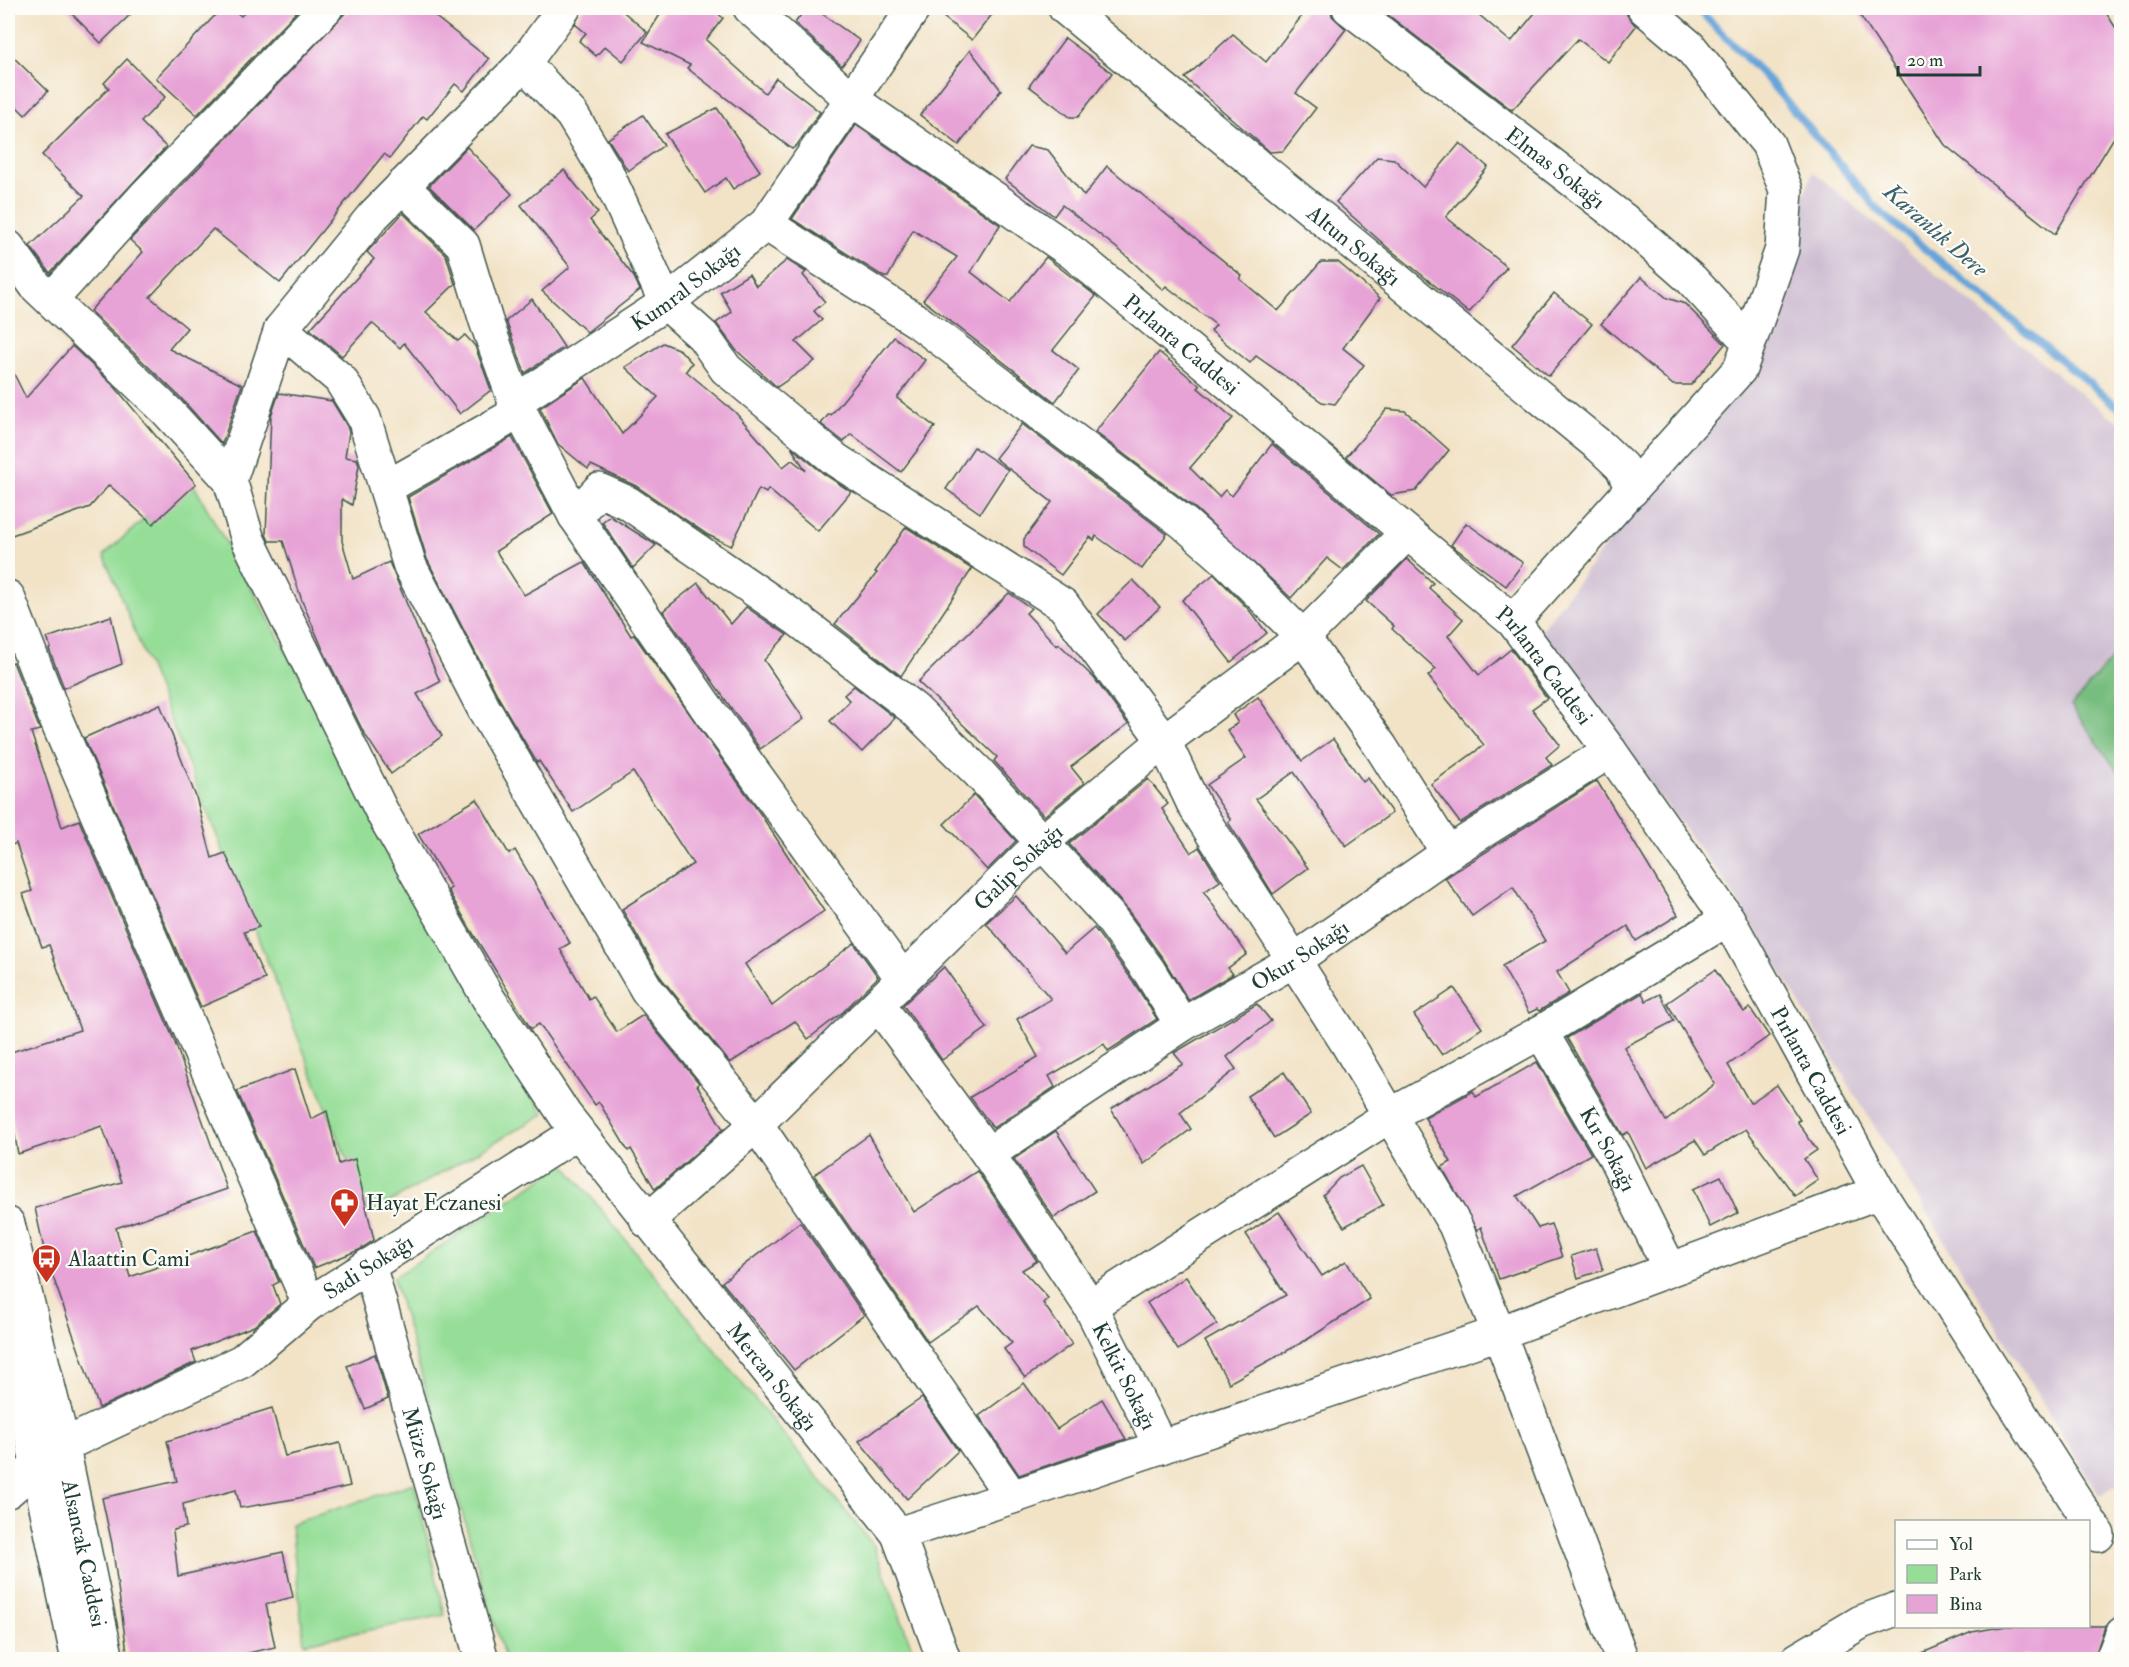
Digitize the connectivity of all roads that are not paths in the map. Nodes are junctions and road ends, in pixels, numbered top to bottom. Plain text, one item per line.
1 (326, 8) edge
2 (564, 8) edge
3 (750, 8) edge
4 (914, 8) edge
5 (1065, 8) edge
6 (1349, 8) edge
7 (1644, 8) edge
8 (524, 63) junction
9 (851, 99) junction
10 (402, 186) junction
11 (766, 224) junction
12 (8, 247) edge
13 (51, 300) junction
14 (666, 303) junction
15 (281, 329) junction
16 (1749, 342) junction
17 (516, 402) junction
18 (230, 480) junction
19 (387, 487) junction
20 (1632, 490) junction
21 (575, 516) junction
22 (1407, 533) junction
23 (8, 597) edge
24 (1513, 621) junction
25 (1303, 637) junction
26 (1164, 741) junction
27 (1610, 751) junction
28 (1041, 843) junction
29 (1448, 853) junction
30 (1728, 919) junction
31 (1293, 961) junction
32 (903, 979) junction
33 (878, 1004) junction
34 (1182, 1025) junction
35 (1540, 1032) junction
36 (1389, 1116) junction
37 (756, 1124) junction
38 (578, 1132) junction
39 (988, 1154) junction
40 (1879, 1192) junction
41 (647, 1221) junction
42 (8, 1224) edge
43 (369, 1265) junction
44 (1670, 1269) junction
45 (309, 1304) junction
46 (1090, 1306) junction
47 (8, 1326) edge
48 (1499, 1333) junction
49 (62, 1446) junction
50 (1161, 1447) junction
51 (37, 1466) junction
52 (8, 1491) edge
53 (1012, 1497) junction
54 (898, 1534) junction
55 (2103, 1534) edge
56 (1895, 1609) edge
57 (2121, 1634) edge
58 (78, 1659) edge
59 (107, 1659) edge
60 (482, 1659) edge
61 (944, 1659) edge
62 (1622, 1659) edge
63 (1797, 1659) edge
64 (2112, 1659) edge

1 - 13 street
2 - 8 street
3 - 9 street, Pırlanta Caddesi
4 - 9 street, Kumral Sokağı
5 - 20 street, Altun Sokağı
6 - 16 street, Elmas Sokağı
7 - 16 street
8 - 10 street
8 - 14 street
9 - 11 street, Kumral Sokağı
9 - 22 street, Pırlanta Caddesi
10 - 15 street
10 - 17 street
11 - 14 street, Kumral Sokağı
11 - 25 street
12 - 13 street
13 - 18 street
14 - 17 street, Kumral Sokağı
14 - 26 street
15 - 18 street
15 - 19 street
16 - 20 street
17 - 19 street, Kumral Sokağı
17 - 21 street
18 - 38 street, Mercan Sokağı
19 - 37 street
20 - 24 street
21 - 28 street
21 - 32 street
22 - 24 street, Pırlanta Caddesi
22 - 25 street, Galip Sokağı
23 - 45 street
24 - 27 street, Pırlanta Caddesi
25 - 26 street, Galip Sokağı
25 - 29 street
26 - 28 street, Galip Sokağı
26 - 31 street
27 - 29 street, Okur Sokağı
27 - 30 street, Pırlanta Caddesi
28 - 32 street, Galip Sokağı
28 - 34 street
29 - 31 street, Okur Sokağı
30 - 35 street
30 - 40 street, Pırlanta Caddesi
31 - 34 street, Okur Sokağı
31 - 36 street
32 - 33 street, Galip Sokağı
33 - 37 street, Galip Sokağı
33 - 39 street, Kelkit Sokağı
34 - 39 street, Okur Sokağı
35 - 36 street
35 - 44 street, Kır Sokağı
36 - 46 street
36 - 48 street
37 - 41 street, Galip Sokağı
37 - 53 street
38 - 41 street, Mercan Sokağı
38 - 43 street, Sadi Sokağı
39 - 46 street, Kelkit Sokağı
40 - 44 street
40 - 55 street, Pırlanta Caddesi
41 - 54 street, Mercan Sokağı
42 - 49 street, Alsancak Caddesi
43 - 45 street, Sadi Sokağı
43 - 60 street, Müze Sokağı
44 - 48 street
45 - 49 street, Sadi Sokağı
46 - 50 street, Kelkit Sokağı
47 - 51 street, Alsancak Caddesi
48 - 50 street
48 - 62 street
49 - 51 street, Alsancak Caddesi
49 - 59 street, Alsancak Caddesi
50 - 53 street
51 - 52 street
51 - 58 street, Alsancak Caddesi
53 - 54 street
54 - 61 street, Mercan Sokağı
56 - 63 street
57 - 64 street

